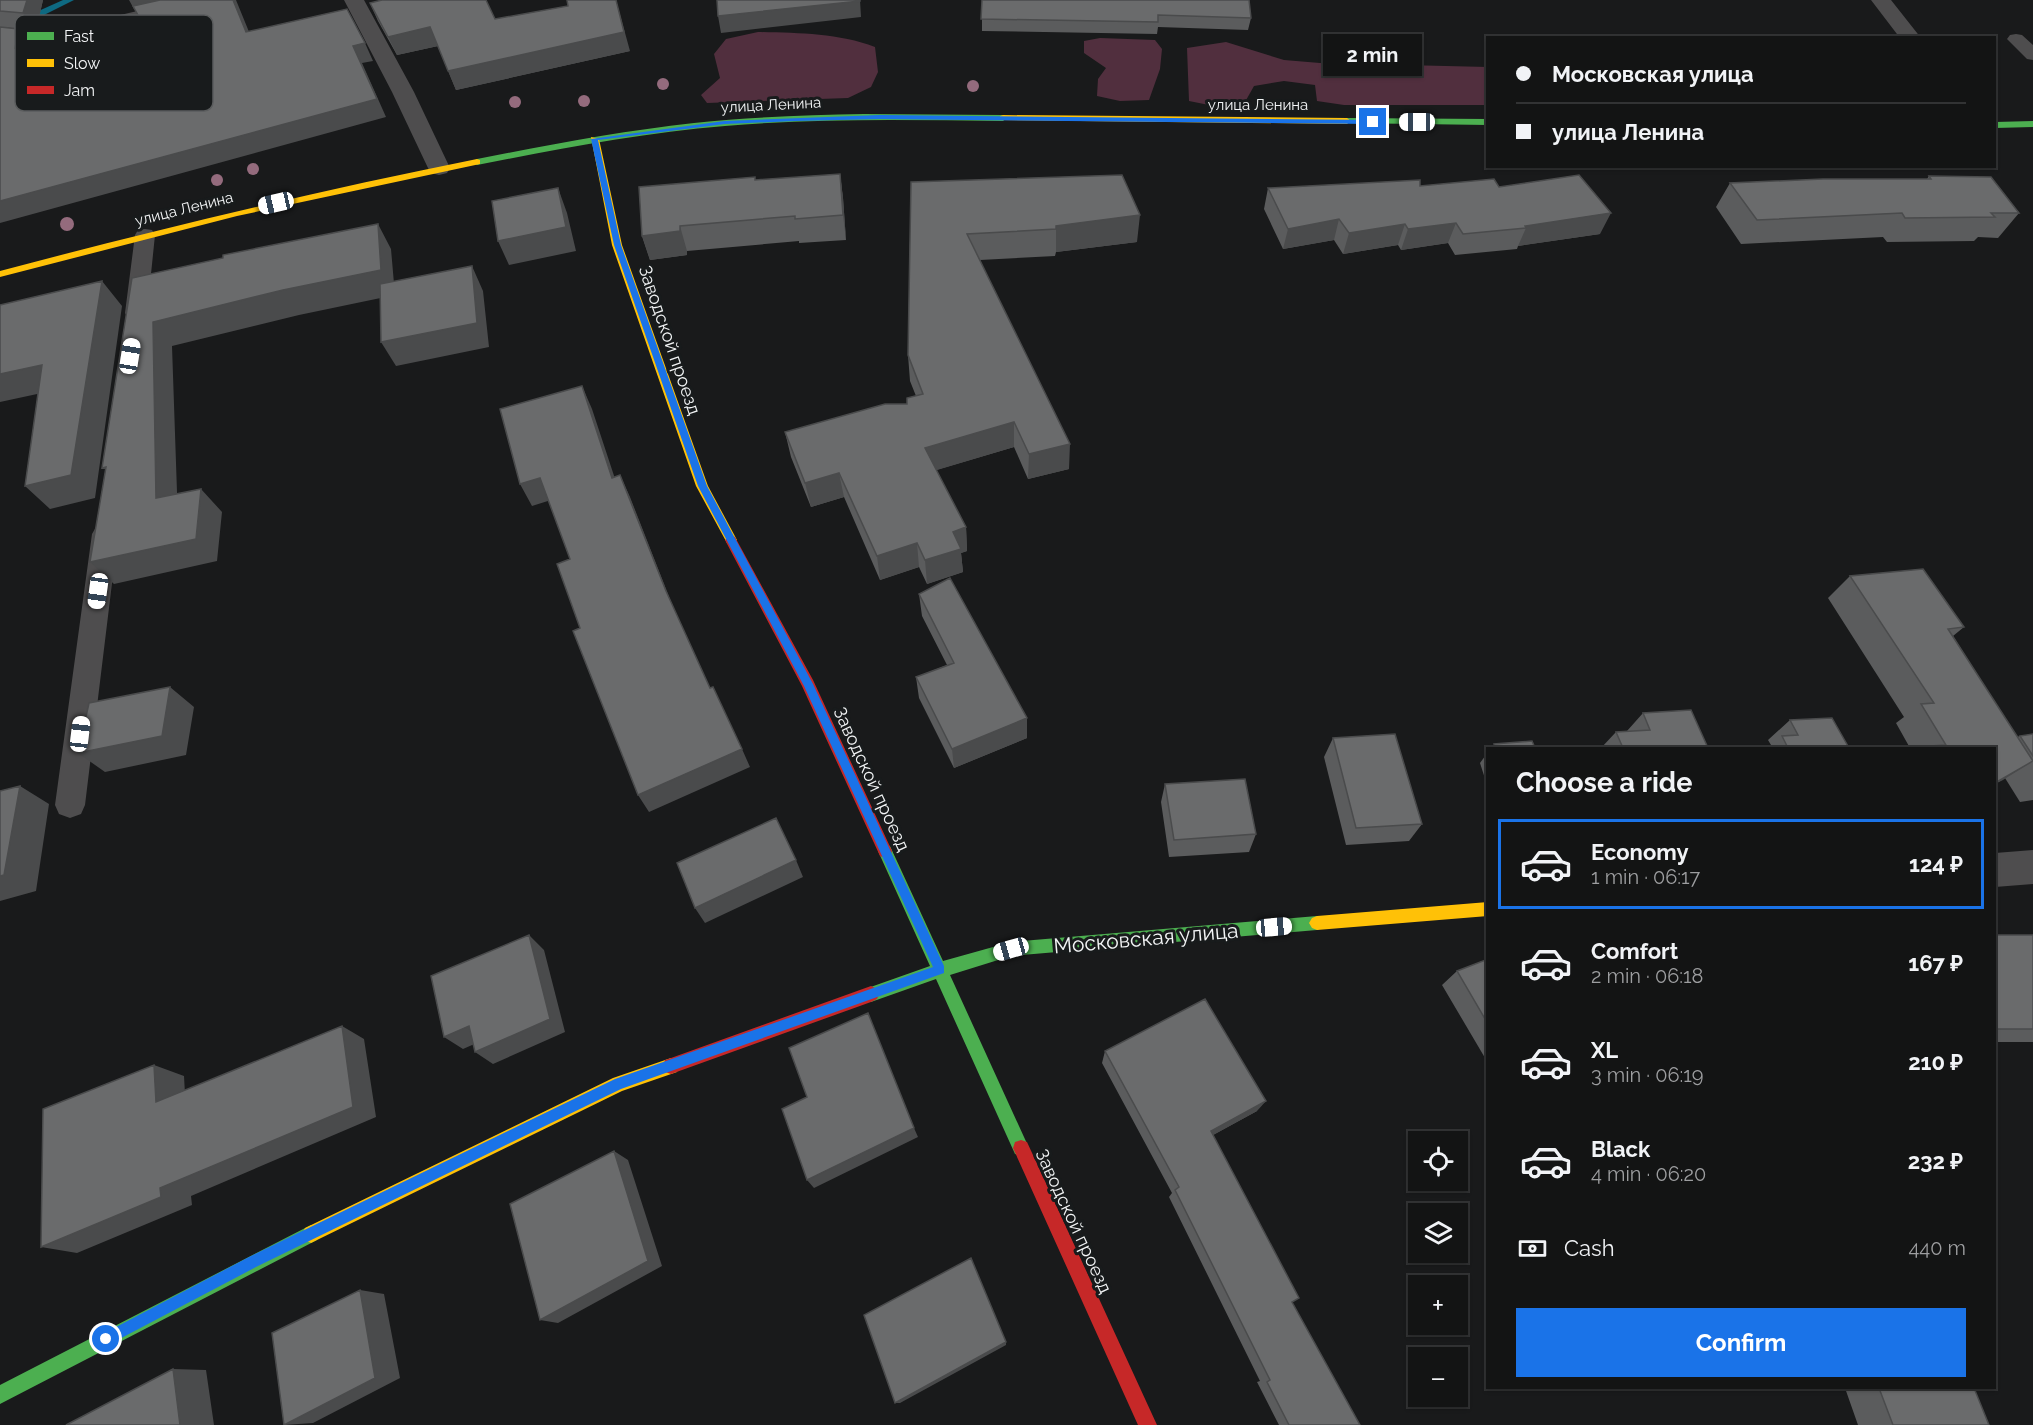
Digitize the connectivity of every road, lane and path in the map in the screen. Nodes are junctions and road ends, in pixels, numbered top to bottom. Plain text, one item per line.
1 (209, 0) edge
2 (354, 0) edge
3 (1881, 0) edge
4 (146, 15) edge
5 (0, 35) edge
6 (15, 36) edge
7 (1909, 36) edge
8 (2016, 39) dead end
9 (2033, 55) edge
10 (1486, 122) edge
11 (2033, 124) edge
12 (1996, 125) edge
13 (594, 139) junction
14 (439, 168) junction
15 (145, 235) junction
16 (0, 274) edge
17 (133, 333) edge
18 (108, 508) edge
19 (70, 805) dead end
20 (2033, 867) edge
21 (1996, 870) edge
22 (1486, 909) edge
23 (940, 970) junction
24 (0, 1395) edge
25 (1148, 1425) edge

1 - 4 street
2 - 14 street
3 - 7 street
5 - 6 street
8 - 9 lane
10 - 13 street, улица Ленина
11 - 12 street
13 - 14 street, улица Ленина
13 - 23 street, Заводской проезд
14 - 15 street, улица Ленина
15 - 16 street, улица Ленина
15 - 17 lane
18 - 19 lane
20 - 21 street
22 - 23 street, Московская улица
23 - 24 street, Московская улица
23 - 25 street, Заводской проезд

